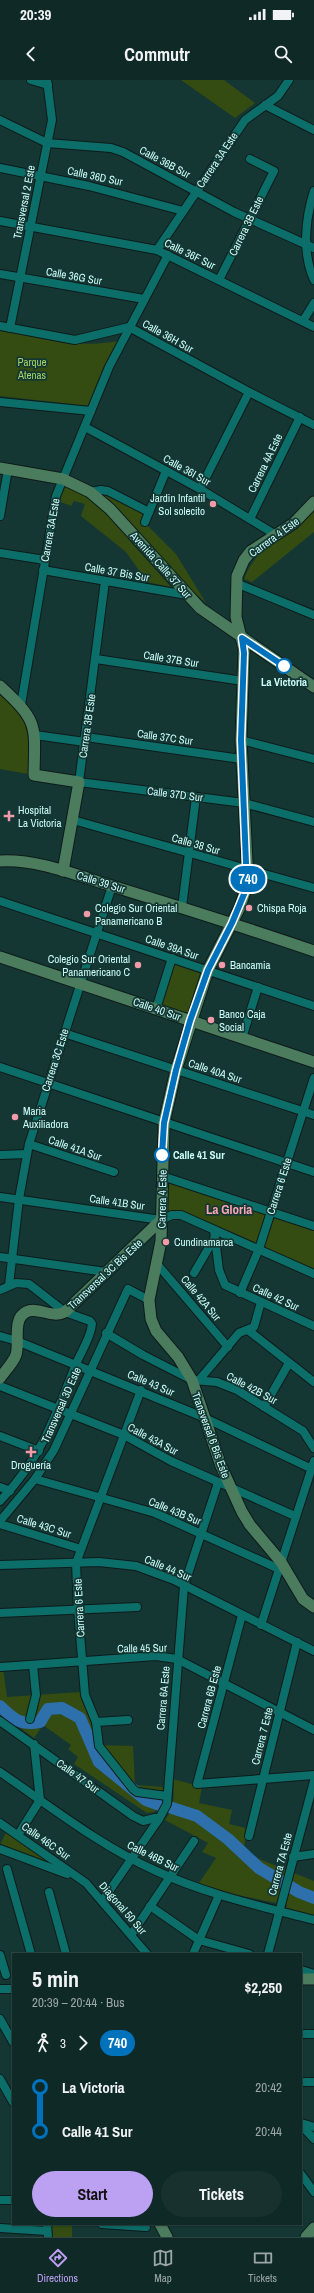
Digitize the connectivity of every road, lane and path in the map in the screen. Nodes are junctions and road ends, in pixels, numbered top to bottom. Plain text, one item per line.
1 (31, 80) edge
2 (289, 80) edge
3 (48, 83) edge
4 (265, 105) junction
5 (0, 120) edge
6 (314, 130) edge
7 (47, 143) junction
8 (250, 159) dead end
9 (0, 168) edge
10 (40, 176) junction
11 (196, 191) junction
12 (314, 191) edge
13 (183, 211) junction
14 (249, 219) junction
15 (0, 221) edge
16 (30, 227) junction
17 (310, 246) edge
18 (157, 250) junction
19 (168, 255) junction
20 (0, 274) edge
21 (20, 277) junction
22 (219, 280) junction
23 (314, 280) edge
24 (144, 299) junction
25 (314, 303) edge
26 (303, 322) junction
27 (0, 326) edge
28 (129, 327) junction
29 (314, 327) edge
30 (10, 328) junction
31 (248, 392) junction
32 (0, 402) edge
33 (91, 411) junction
34 (300, 417) junction
35 (314, 425) edge
36 (85, 427) junction
37 (4, 468) edge
38 (166, 471) junction
39 (63, 479) junction
40 (200, 489) junction
41 (90, 492) junction
42 (314, 502) edge
43 (149, 512) junction
44 (0, 516) edge
45 (250, 519) junction
46 (145, 522) dead end
47 (276, 535) junction
48 (0, 553) edge
49 (45, 560) junction
50 (43, 570) junction
51 (105, 581) junction
52 (236, 583) junction
53 (187, 595) junction
54 (314, 615) edge
55 (242, 638) junction
56 (96, 659) junction
57 (243, 681) junction
58 (0, 686) edge
59 (314, 687) edge
60 (21, 705) junction
61 (34, 735) junction
62 (86, 740) junction
63 (241, 740) junction
64 (241, 759) junction
65 (314, 759) edge
66 (79, 782) junction
67 (196, 797) junction
68 (244, 803) junction
69 (73, 820) junction
70 (314, 822) edge
71 (190, 854) junction
72 (0, 861) edge
73 (63, 870) junction
74 (248, 870) junction
75 (112, 886) junction
76 (314, 888) edge
77 (0, 901) edge
78 (182, 907) junction
79 (232, 923) junction
80 (96, 933) junction
81 (314, 951) edge
82 (0, 957) edge
83 (172, 958) junction
84 (208, 970) junction
85 (80, 984) junction
86 (258, 988) junction
87 (314, 1006) edge
88 (156, 1009) junction
89 (190, 1021) junction
90 (64, 1032) junction
91 (242, 1038) junction
92 (314, 1062) edge
93 (0, 1067) edge
94 (176, 1070) junction
95 (314, 1078) edge
96 (48, 1083) junction
97 (303, 1111) junction
98 (314, 1115) edge
99 (164, 1123) junction
100 (29, 1144) junction
101 (27, 1154) junction
102 (0, 1155) edge
103 (286, 1163) junction
104 (114, 1172) dead end
105 (314, 1172) edge
106 (162, 1176) junction
107 (0, 1197) edge
108 (18, 1199) junction
109 (271, 1212) junction
110 (161, 1220) junction
111 (314, 1226) edge
112 (215, 1233) junction
113 (259, 1249) junction
114 (0, 1258) edge
115 (11, 1259) junction
116 (157, 1264) junction
117 (106, 1272) junction
118 (194, 1272) dead end
119 (314, 1274) edge
120 (9, 1285) junction
121 (0, 1290) edge
122 (240, 1293) junction
123 (149, 1300) junction
124 (261, 1302) junction
125 (65, 1312) junction
126 (314, 1326) edge
127 (248, 1330) junction
128 (106, 1332) junction
129 (0, 1336) edge
130 (17, 1341) junction
131 (228, 1347) junction
132 (289, 1363) junction
133 (75, 1365) junction
134 (89, 1370) junction
135 (0, 1378) edge
136 (195, 1380) junction
137 (314, 1382) edge
138 (0, 1386) edge
139 (141, 1390) junction
140 (264, 1407) junction
141 (60, 1409) junction
142 (70, 1414) junction
143 (204, 1417) junction
144 (124, 1435) junction
145 (0, 1436) edge
146 (314, 1448) edge
147 (38, 1451) junction
148 (32, 1462) junction
149 (41, 1471) junction
150 (312, 1472) edge
151 (35, 1479) junction
152 (218, 1483) junction
153 (0, 1487) edge
154 (232, 1489) junction
155 (10, 1491) junction
156 (102, 1499) junction
157 (0, 1501) edge
158 (295, 1516) junction
159 (0, 1521) edge
160 (0, 1524) edge
161 (201, 1533) junction
162 (81, 1549) junction
163 (76, 1563) junction
164 (0, 1565) edge
165 (280, 1565) junction
166 (184, 1586) junction
167 (137, 1607) dead end
168 (314, 1607) edge
169 (78, 1610) junction
170 (0, 1613) edge
171 (242, 1615) junction
172 (261, 1624) junction
173 (297, 1642) junction
174 (314, 1651) edge
175 (177, 1659) junction
176 (82, 1662) junction
177 (33, 1665) junction
178 (1, 1667) dead end
179 (224, 1684) junction
180 (280, 1712) junction
181 (30, 1720) dead end
182 (128, 1720) dead end
183 (0, 1721) edge
184 (96, 1722) junction
185 (314, 1730) edge
186 (34, 1744) junction
187 (0, 1772) edge
188 (314, 1775) edge
189 (263, 1779) junction
190 (314, 1781) edge
191 (167, 1796) junction
192 (40, 1800) junction
193 (159, 1819) junction
194 (0, 1823) edge
195 (18, 1835) junction
196 (248, 1836) dead end
197 (194, 1841) dead end
198 (0, 1849) edge
199 (314, 1854) edge
200 (293, 1857) junction
201 (132, 1860) junction
202 (7, 1869) dead end
203 (169, 1877) junction
204 (79, 1878) junction
205 (50, 1892) dead end
206 (219, 1895) junction
207 (103, 1900) junction
208 (150, 1906) junction
209 (279, 1911) junction
210 (314, 1920) edge
211 (131, 1934) junction
212 (199, 1940) junction
213 (31, 1953) edge
214 (66, 1953) edge
215 (146, 1953) edge
216 (192, 1953) edge
217 (245, 1953) edge
218 (268, 1953) edge
219 (0, 1955) edge
220 (302, 1970) edge
221 (314, 1974) edge
222 (6, 1975) edge
223 (302, 1979) edge
224 (314, 1979) edge
225 (0, 1989) edge
226 (12, 1989) edge
227 (0, 2019) edge
228 (302, 2034) edge
229 (314, 2034) edge
230 (12, 2040) edge
231 (0, 2079) edge
232 (302, 2082) edge
233 (314, 2082) edge
234 (3, 2089) edge
235 (12, 2101) edge
236 (302, 2124) edge
237 (302, 2125) edge
238 (314, 2127) edge
239 (314, 2139) edge
240 (302, 2175) edge
241 (314, 2192) edge
242 (0, 2200) edge
243 (12, 2200) edge
244 (117, 2225) edge
245 (160, 2226) edge
246 (146, 2227) dead end
247 (0, 2228) edge
248 (314, 2228) edge
249 (48, 2231) edge
250 (167, 2237) edge
251 (306, 2237) edge

1 - 3 street
2 - 4 street, Carrera 3A Este
3 - 7 street, Transversal 2 Este
4 - 6 street
4 - 11 street, Carrera 3A Este
5 - 7 street, Calle 36B Sur
7 - 10 street, Transversal 2 Este
7 - 11 street, Calle 36B Sur
8 - 14 street, Carrera 3B Este
9 - 10 street, Calle 36D Sur
10 - 13 street, Calle 36D Sur
10 - 16 street, Transversal 2 Este
11 - 13 street, Carrera 3A Este
11 - 14 street, Calle 36B Sur
12 - 17 street
13 - 18 street, Carrera 3A Este
14 - 17 street, Calle 36B Sur
14 - 22 street, Carrera 3B Este
15 - 16 street, Calle 36F Sur
16 - 18 street, Calle 36F Sur
16 - 21 street, Transversal 2 Este
17 - 23 street
18 - 19 street, Calle 36F Sur
19 - 22 street, Calle 36F Sur
19 - 24 street, Carrera 3A Este
20 - 21 street, Calle 36G Sur
21 - 24 street, Calle 36G Sur
21 - 30 street, Transversal 2 Este
22 - 26 street, Calle 36F Sur
24 - 28 street, Carrera 3A Este
25 - 26 street
26 - 29 street, Calle 36F Sur
27 - 30 street, Calle 36H Sur
28 - 30 street, Calle 36H Sur
28 - 31 street, Calle 36H Sur
28 - 33 street, Carrera 3A Este
31 - 34 street, Calle 36H Sur
31 - 40 street
32 - 33 street
33 - 36 street, Carrera 3A Este
34 - 35 street, Calle 36H Sur
34 - 45 street, Carrera 4A Este
36 - 38 street, Calle 36I Sur
36 - 39 street, Carrera 3A Este
37 - 39 street, Avenida Calle 37 Sur
37 - 44 street
38 - 40 street, Calle 36I Sur
38 - 43 street
39 - 41 street, Avenida Calle 37 Sur
39 - 49 street, Carrera 3A Este
40 - 45 street, Calle 36I Sur
41 - 43 street
41 - 53 street, Avenida Calle 37 Sur
42 - 47 street, Carrera 4 Este
43 - 46 street
45 - 47 street, Calle 36I Sur
47 - 52 street, Carrera 4 Este
48 - 49 street
49 - 50 street, Carrera 3A Este
50 - 51 street, Calle 37 Bis Sur
50 - 60 street, Carrera 3A Este
51 - 53 street, Calle 37 Bis Sur
51 - 56 street, Carrera 3B Este
52 - 54 street
52 - 55 street, Carrera 4 Este
53 - 55 street, Avenida Calle 37 Sur
55 - 57 street, Carrera 4 Este
55 - 59 street, Avenida Calle 37 Sur
56 - 57 street, Calle 37B Sur
56 - 62 street, Carrera 3B Este
57 - 63 street, Carrera 4 Este
58 - 60 street
60 - 61 street
61 - 62 street, Calle 37C Sur
61 - 66 street, Calle 37D Sur
62 - 64 street, Calle 37C Sur
62 - 66 street, Carrera 3B Este
63 - 64 street, Carrera 4 Este
63 - 65 street
64 - 68 street, Carrera 4 Este
66 - 67 street, Calle 37D Sur
66 - 69 street, Carrera 3B Este
67 - 68 street, Calle 37D Sur
67 - 71 street
68 - 70 street, Calle 37D Sur
68 - 74 street, Carrera 4 Este
69 - 71 street, Calle 38 Sur
69 - 73 street, Carrera 3B Este
71 - 74 street, Calle 38 Sur
71 - 78 street
72 - 73 street, Calle 39 Sur
73 - 75 street, Calle 39 Sur
74 - 76 street, Calle 38 Sur
74 - 79 street, Carrera 4 Este
75 - 78 street, Calle 39 Sur
75 - 80 street, Carrera 3C Este
77 - 80 street, Calle 39A Sur
78 - 79 street, Calle 39 Sur
79 - 81 street, Calle 39 Sur
79 - 84 street, Carrera 4 Este
80 - 83 street, Calle 39A Sur
80 - 85 street, Carrera 3C Este
82 - 85 street, Calle 40 Sur
83 - 84 street, Calle 39A Sur
83 - 88 street
84 - 86 street, Calle 39A Sur
84 - 89 street, Carrera 4 Este
85 - 88 street, Calle 40 Sur
85 - 90 street, Carrera 3C Este
86 - 87 street, Calle 39A Sur
86 - 91 street
88 - 89 street, Calle 40 Sur
89 - 91 street, Calle 40 Sur
89 - 94 street, Carrera 4 Este
90 - 94 street, Calle 40A Sur
90 - 96 street, Carrera 3C Este
91 - 92 street, Calle 40 Sur
93 - 96 street
94 - 97 street, Calle 40A Sur
94 - 99 street, Carrera 4 Este
95 - 97 street, Carrera 6 Este
96 - 99 street
96 - 100 street, Carrera 3C Este
97 - 98 street, Calle 40A Sur
97 - 103 street, Carrera 6 Este
99 - 103 street
99 - 106 street, Carrera 4 Este
100 - 101 street, Carrera 3C Este
100 - 104 street, Calle 41A Sur
101 - 102 street
101 - 108 street, Carrera 3C Este
103 - 105 street
103 - 109 street, Carrera 6 Este
106 - 109 street
106 - 110 street, Carrera 4 Este
107 - 108 street, Calle 41B Sur
108 - 110 street, Calle 41B Sur
108 - 115 street, Carrera 3C Este
109 - 111 street
109 - 113 street, Carrera 6 Este
110 - 112 street, Calle 41B Sur
110 - 116 street, Carrera 4 Este
110 - 117 street, Transversal 3C Bis Este
112 - 113 street, Calle 41B Sur
112 - 118 street
112 - 122 street, Calle 42 Sur
113 - 119 street, Calle 41B Sur
113 - 122 street, Carrera 6 Este
114 - 115 street
115 - 117 street
115 - 120 street, Carrera 3C Este
116 - 123 street, Carrera 4 Este
116 - 131 street, Calle 42A Sur
117 - 125 street, Transversal 3C Bis Este
120 - 121 street
120 - 125 street
122 - 124 street, Calle 42 Sur
123 - 128 street, Transversal 3D Este
123 - 136 street, Transversal 6 Bis Este
124 - 126 street, Calle 42 Sur
124 - 127 street
125 - 130 street
125 - 133 street, Transversal 3D Este
127 - 131 street
127 - 132 street
128 - 134 street, Transversal 3D Este
128 - 136 street, Calle 42B Sur
129 - 130 street, Calle 43 Sur
130 - 133 street, Calle 43 Sur
130 - 135 street
131 - 136 street
132 - 137 street
132 - 140 street
133 - 134 street, Calle 43 Sur
133 - 141 street, Transversal 3D Este
134 - 139 street, Calle 43 Sur
134 - 142 street, Transversal 3D Este
136 - 140 street, Calle 42B Sur
136 - 143 street, Transversal 6 Bis Este
138 - 141 street, Calle 43A Sur
139 - 143 street, Calle 43 Sur
139 - 144 street, Carrera 6 Este
140 - 146 street, Calle 42B Sur
141 - 142 street, Calle 43A Sur
141 - 147 street, Transversal 3D Este
142 - 144 street, Calle 43A Sur
142 - 149 street, Transversal 3D Este
143 - 150 street, Calle 43 Sur
143 - 154 street, Transversal 6 Bis Este
144 - 152 street, Calle 43A Sur
144 - 156 street, Carrera 6 Este
145 - 147 street
147 - 148 street, Transversal 3D Este
148 - 149 street
148 - 155 street, Transversal 3D Este
149 - 151 street, Transversal 3D Este
150 - 158 street
151 - 156 street, Calle 43B Sur
151 - 159 street, Transversal 3D Este
152 - 154 street, Calle 43A Sur
152 - 161 street, Carrera 6A Este
153 - 155 street
154 - 158 street, Calle 43A Sur
154 - 165 street, Transversal 6 Bis Este
155 - 157 street, Transversal 3D Este
156 - 161 street, Calle 43B Sur
156 - 162 street, Carrera 6 Este
158 - 165 street
160 - 162 street, Calle 43C Sur
161 - 165 street, Calle 43B Sur
161 - 166 street, Carrera 6A Este
162 - 163 street, Carrera 6 Este
163 - 164 street, Calle 44 Sur
163 - 166 street, Calle 44 Sur
163 - 169 street, Carrera 6 Este
165 - 168 street, Transversal 6 Bis Este
165 - 172 street
166 - 171 street, Calle 44 Sur
166 - 175 street, Carrera 6A Este
167 - 169 street
169 - 170 street
169 - 176 street, Carrera 6 Este
171 - 172 street, Calle 44 Sur
171 - 179 street, Carrera 6B Este
172 - 173 street, Calle 44 Sur
173 - 174 street, Calle 44 Sur
173 - 180 street, Carrera 7 Este
175 - 176 street, Calle 45 Sur
175 - 179 street, Calle 45 Sur
175 - 191 street, Carrera 6A Este
176 - 177 street, Calle 45 Sur
176 - 184 street, Carrera 6 Este
177 - 178 street, Calle 45 Sur
177 - 181 street
179 - 180 street, Calle 45 Sur
179 - 189 street, Carrera 6B Este
180 - 185 street, Calle 45 Sur
180 - 189 street, Carrera 7 Este
182 - 184 street
183 - 186 street, Calle 47 Sur
184 - 191 street, Carrera 6 Este
186 - 192 street
186 - 193 street, Calle 47 Sur
187 - 192 street, Calle 46B Sur
188 - 189 street
189 - 196 street, Carrera 7 Este
190 - 200 street, Carrera 7A Este
191 - 193 street, Carrera 6A Este
192 - 195 street
192 - 201 street, Calle 46B Sur
193 - 201 street, Carrera 6A Este
194 - 195 street, Calle 46C Sur
195 - 204 street, Calle 46C Sur
197 - 203 street
198 - 204 street
199 - 200 street
200 - 209 street, Carrera 7A Este
201 - 203 street, Calle 46B Sur
201 - 207 street, Carrera 6A Este
202 - 213 street
203 - 206 street, Calle 46B Sur
203 - 208 street
204 - 207 street, Diagonal 50 Sur
205 - 214 street
206 - 209 street, Calle 46B Sur
206 - 212 street
207 - 211 street, Diagonal 50 Sur
208 - 211 street
208 - 212 street
209 - 210 street, Calle 46B Sur
209 - 218 street, Carrera 7A Este
211 - 215 street, Diagonal 50 Sur
212 - 216 street
212 - 217 street
219 - 222 street
220 - 221 street
223 - 224 street
225 - 226 street
227 - 230 street
228 - 229 street
231 - 234 street
232 - 233 street
234 - 235 street
236 - 238 street
237 - 239 street
240 - 241 street
242 - 243 street
244 - 246 street
245 - 250 street
247 - 249 street
248 - 251 street

